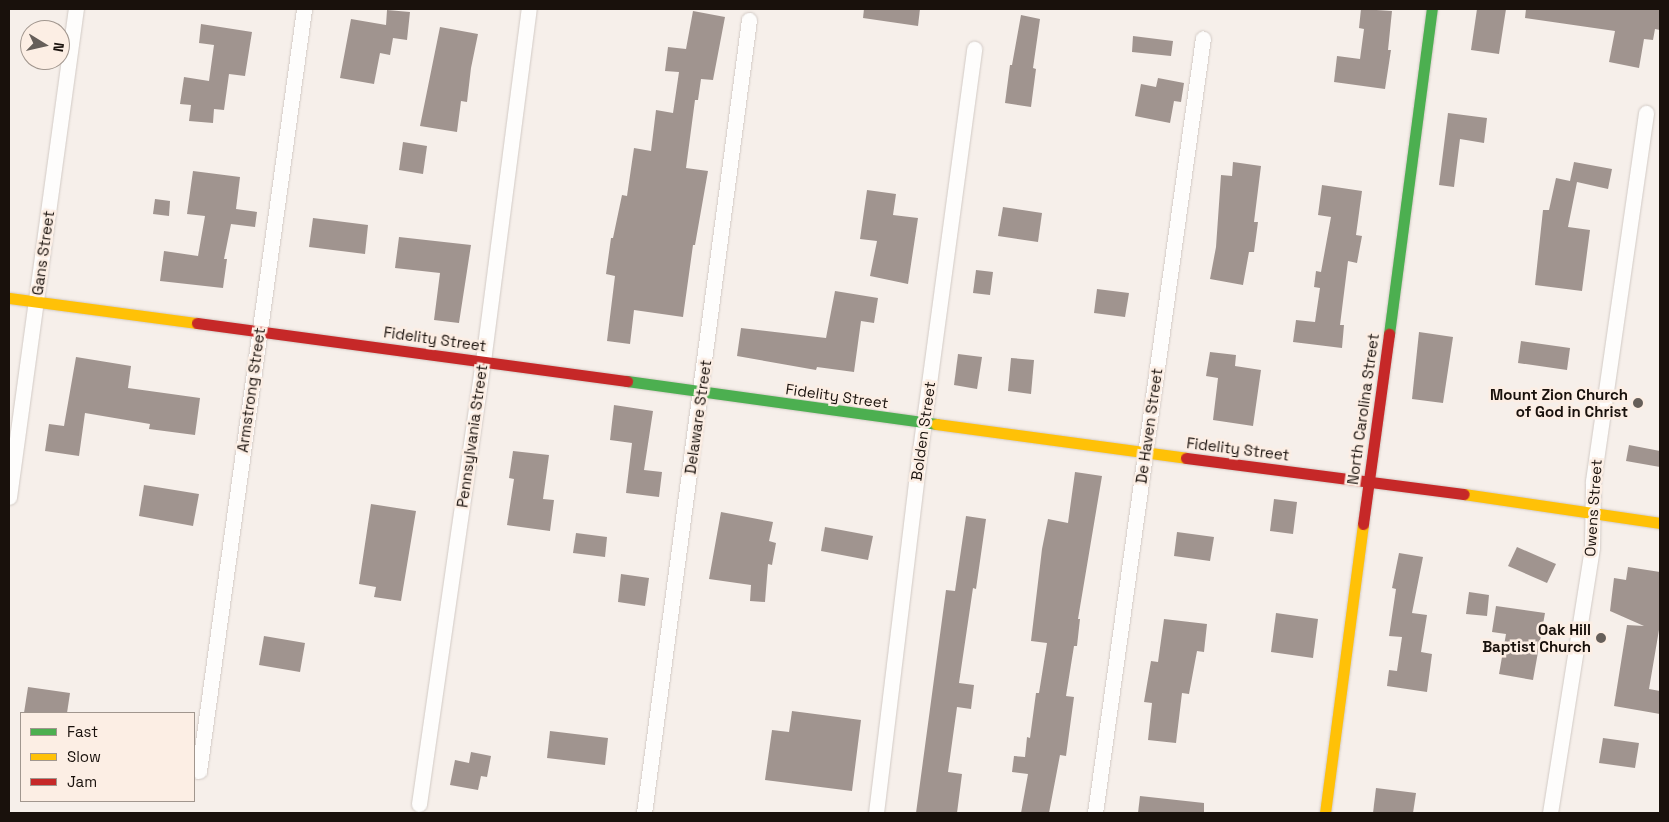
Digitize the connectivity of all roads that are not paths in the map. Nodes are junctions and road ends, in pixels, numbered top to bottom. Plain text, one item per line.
1 (76, 9) edge
2 (304, 9) edge
3 (529, 9) edge
4 (1432, 9) edge
5 (749, 20) dead end
6 (1203, 38) dead end
7 (974, 49) dead end
8 (1646, 113) dead end
9 (9, 298) edge
10 (36, 302) junction
11 (260, 330) junction
12 (483, 361) junction
13 (701, 392) junction
14 (924, 423) junction
15 (1145, 453) junction
16 (1368, 480) junction
17 (9, 497) edge
18 (1592, 514) junction
19 (1660, 523) edge
20 (199, 772) dead end
21 (419, 804) dead end
22 (644, 813) edge
23 (876, 813) edge
24 (1095, 813) edge
25 (1325, 813) edge
26 (1550, 813) edge

1 - 10 street, Gans Street
2 - 11 street, Armstrong Street
3 - 12 street, Pennsylvania Street
4 - 16 main road, North Carolina Street
5 - 13 street, Delaware Street
6 - 15 street, De Haven Street
7 - 14 street, Bolden Street
8 - 18 street, Owens Street
9 - 10 main road, Fidelity Street
10 - 11 main road, Fidelity Street
10 - 17 street, Gans Street
11 - 12 main road, Fidelity Street
11 - 20 street, Armstrong Street
12 - 13 main road, Fidelity Street
12 - 21 street, Pennsylvania Street
13 - 14 main road, Fidelity Street
13 - 22 street, Delaware Street
14 - 15 main road, Fidelity Street
14 - 23 street, Bolden Street
15 - 16 main road, Fidelity Street
15 - 24 street, De Haven Street
16 - 18 main road, Fidelity Street
16 - 25 main road, North Carolina Street
18 - 19 main road, Fidelity Street
18 - 26 street, Owens Street

